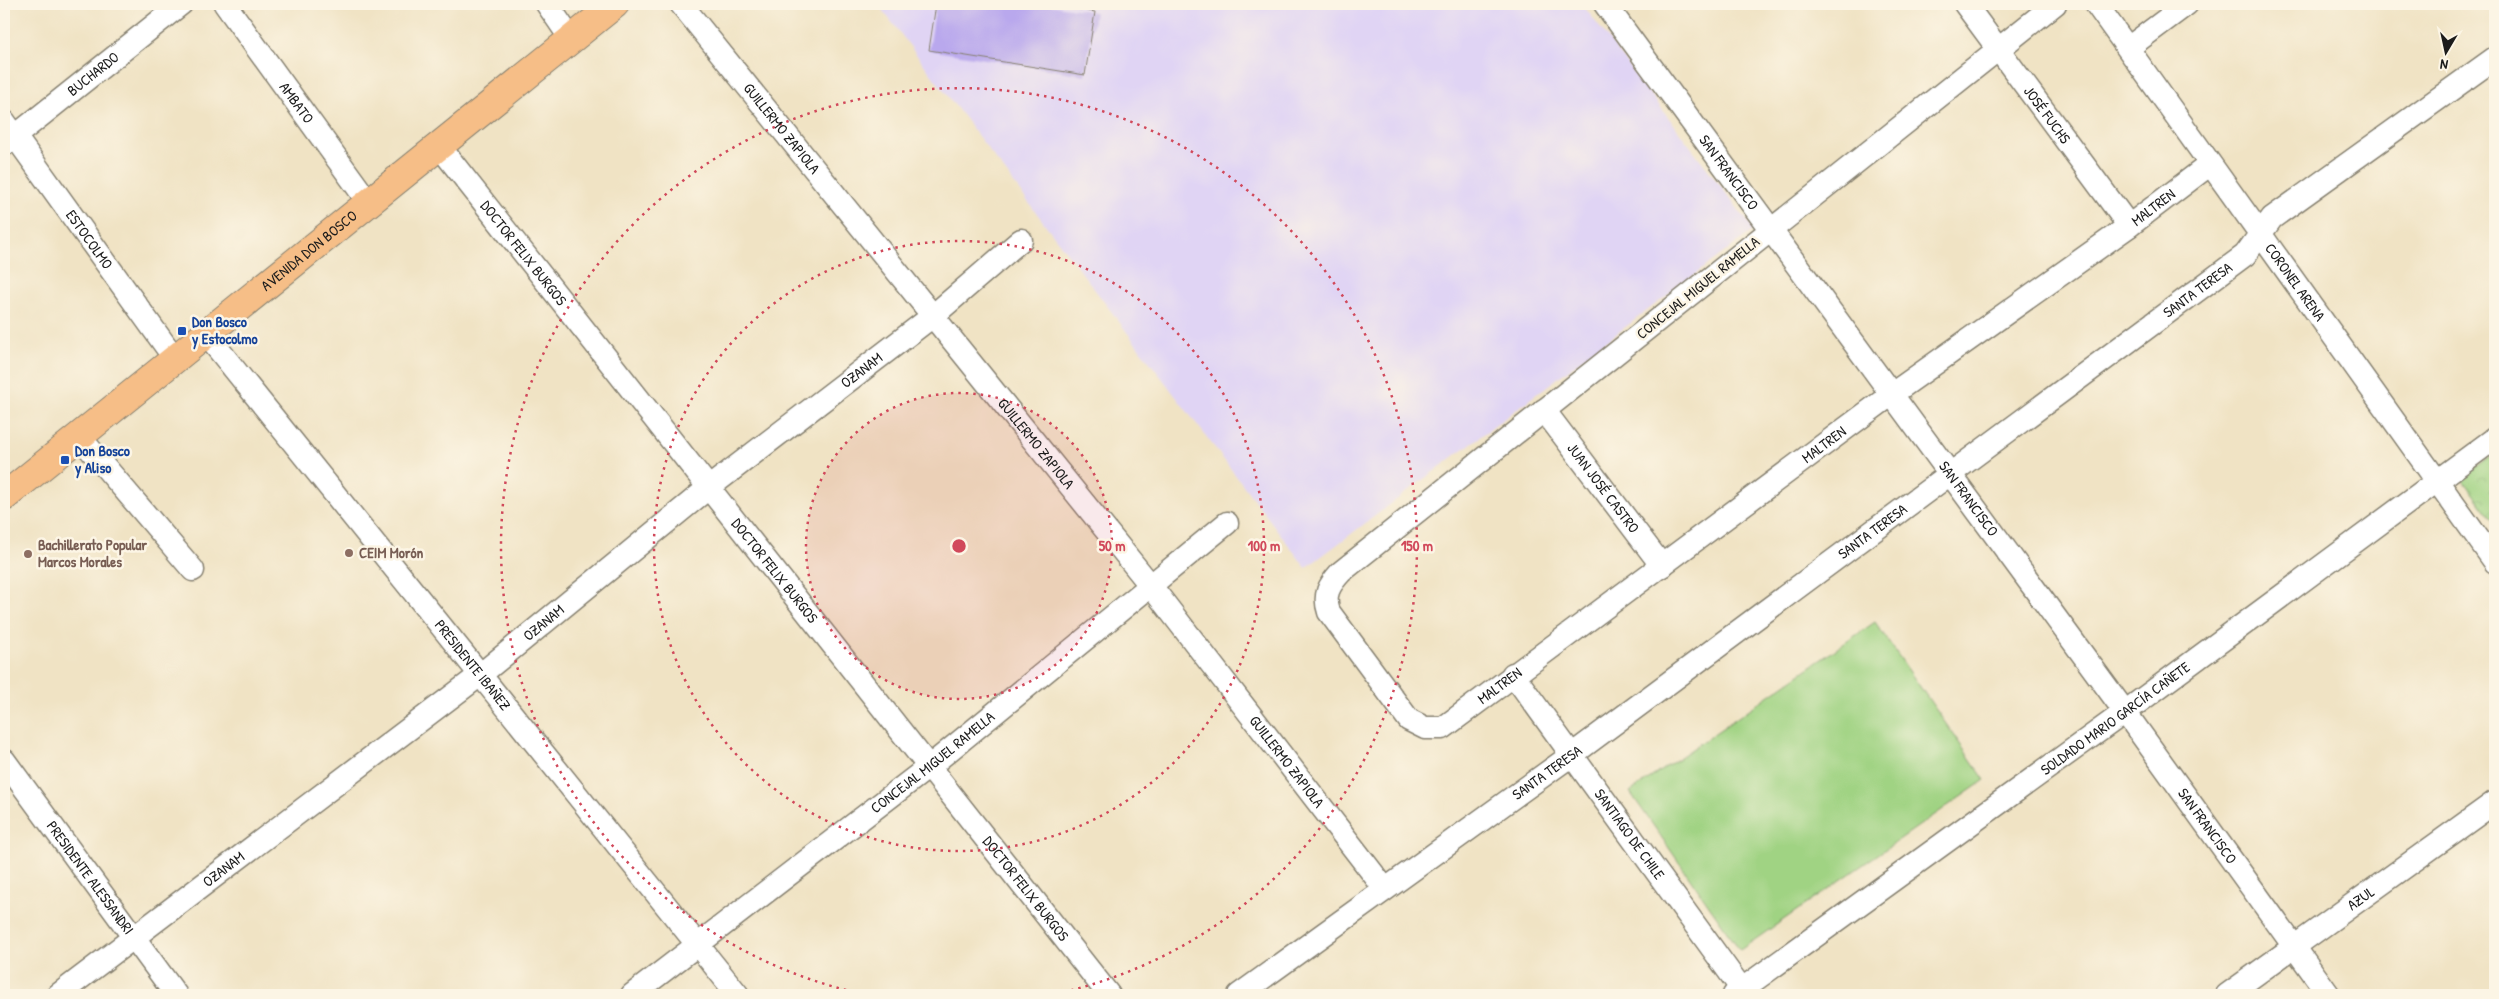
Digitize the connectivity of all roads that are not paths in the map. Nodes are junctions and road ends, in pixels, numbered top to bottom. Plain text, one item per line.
1 (181, 4) edge
2 (225, 4) edge
3 (546, 4) edge
4 (615, 4) edge
5 (681, 4) edge
6 (1604, 4) edge
7 (1965, 4) edge
8 (2055, 4) edge
9 (2096, 4) edge
10 (2187, 4) edge
11 (571, 38) junction
12 (2128, 48) junction
13 (1999, 50) junction
14 (2495, 58) edge
15 (7, 134) edge
16 (440, 147) junction
17 (2209, 164) junction
18 (369, 203) junction
19 (2129, 226) junction
20 (1771, 229) junction
21 (2259, 233) junction
22 (1021, 240) dead end
23 (934, 314) junction
24 (206, 334) junction
25 (175, 359) junction
26 (1892, 394) junction
27 (1544, 410) junction
28 (78, 435) junction
29 (2495, 438) edge
30 (1950, 474) junction
31 (2437, 481) junction
32 (707, 489) junction
33 (4, 497) edge
34 (1227, 523) dead end
35 (2495, 562) edge
36 (1662, 566) junction
37 (193, 570) dead end
38 (1150, 586) junction
39 (1513, 674) junction
40 (480, 675) junction
41 (2126, 712) junction
42 (1443, 728) joint
43 (1573, 754) junction
44 (4, 760) edge
45 (930, 766) junction
46 (2495, 802) edge
47 (1385, 889) junction
48 (135, 939) junction
49 (698, 945) junction
50 (2294, 946) junction
51 (1741, 993) edge
52 (58, 995) edge
53 (176, 995) edge
54 (632, 995) edge
55 (738, 995) edge
56 (1109, 995) edge
57 (1239, 995) edge
58 (2227, 995) edge
59 (2329, 995) edge

1 - 15 street, BUCHARDO
2 - 18 street, AMBATO
3 - 11 street
4 - 11 main road, AVENIDA DON BOSCO
5 - 23 street, GUILLERMO ZAPIOLA
6 - 20 street, SAN FRANCISCO
7 - 13 street, JOSÉ FUCHS
8 - 13 street, CONCEJAL MIGUEL RAMELLA
9 - 12 street, CORONEL ARENA
10 - 12 street
11 - 16 main road, AVENIDA DON BOSCO
12 - 17 street, CORONEL ARENA
13 - 19 street, JOSÉ FUCHS
13 - 20 street, CONCEJAL MIGUEL RAMELLA
14 - 21 street, SANTA TERESA
15 - 25 street, ESTOCOLMO
16 - 18 main road, AVENIDA DON BOSCO
16 - 32 street, DOCTOR FELIX BURGOS
17 - 19 street, MALTREN
17 - 21 street, CORONEL ARENA
18 - 24 main road, AVENIDA DON BOSCO
19 - 26 street, MALTREN
20 - 26 street, SAN FRANCISCO
20 - 27 street, CONCEJAL MIGUEL RAMELLA
21 - 30 street, SANTA TERESA
21 - 31 street, CORONEL ARENA
22 - 23 street, OZANAM
23 - 32 street, OZANAM
23 - 38 street, GUILLERMO ZAPIOLA
24 - 25 main road, AVENIDA DON BOSCO
24 - 40 street, PRESIDENTE IBAÑEZ
25 - 28 main road, AVENIDA DON BOSCO
26 - 30 street, SAN FRANCISCO
26 - 36 street, MALTREN
27 - 36 street, JUAN JOSÉ CASTRO
27 - 42 street, CONCEJAL MIGUEL RAMELLA
28 - 33 main road, AVENIDA DON BOSCO
28 - 37 street
29 - 31 street, SOLDADO MARIO GARCÍA CAÑETE
30 - 41 street, SAN FRANCISCO
30 - 43 street, SANTA TERESA
31 - 35 street, CORONEL ARENA
31 - 41 street, SOLDADO MARIO GARCÍA CAÑETE
32 - 40 street, OZANAM
32 - 45 street, DOCTOR FELIX BURGOS
34 - 38 street, CONCEJAL MIGUEL RAMELLA
36 - 39 street, MALTREN
38 - 45 street, CONCEJAL MIGUEL RAMELLA
38 - 47 street, GUILLERMO ZAPIOLA
39 - 42 street, MALTREN
39 - 43 street, SANTIAGO DE CHILE
40 - 48 street, OZANAM
40 - 49 street, PRESIDENTE IBAÑEZ
41 - 50 street, SAN FRANCISCO
41 - 51 street, SOLDADO MARIO GARCÍA CAÑETE
43 - 47 street, SANTA TERESA
43 - 51 street, SANTIAGO DE CHILE
44 - 48 street, PRESIDENTE ALESSANDRI
45 - 49 street, CONCEJAL MIGUEL RAMELLA
45 - 56 street, DOCTOR FELIX BURGOS
46 - 50 street, AZUL
47 - 57 street, SANTA TERESA
48 - 52 street, OZANAM
48 - 53 street, PRESIDENTE ALESSANDRI
49 - 54 street, CONCEJAL MIGUEL RAMELLA
49 - 55 street, PRESIDENTE IBAÑEZ
50 - 58 street, AZUL
50 - 59 street, SAN FRANCISCO

